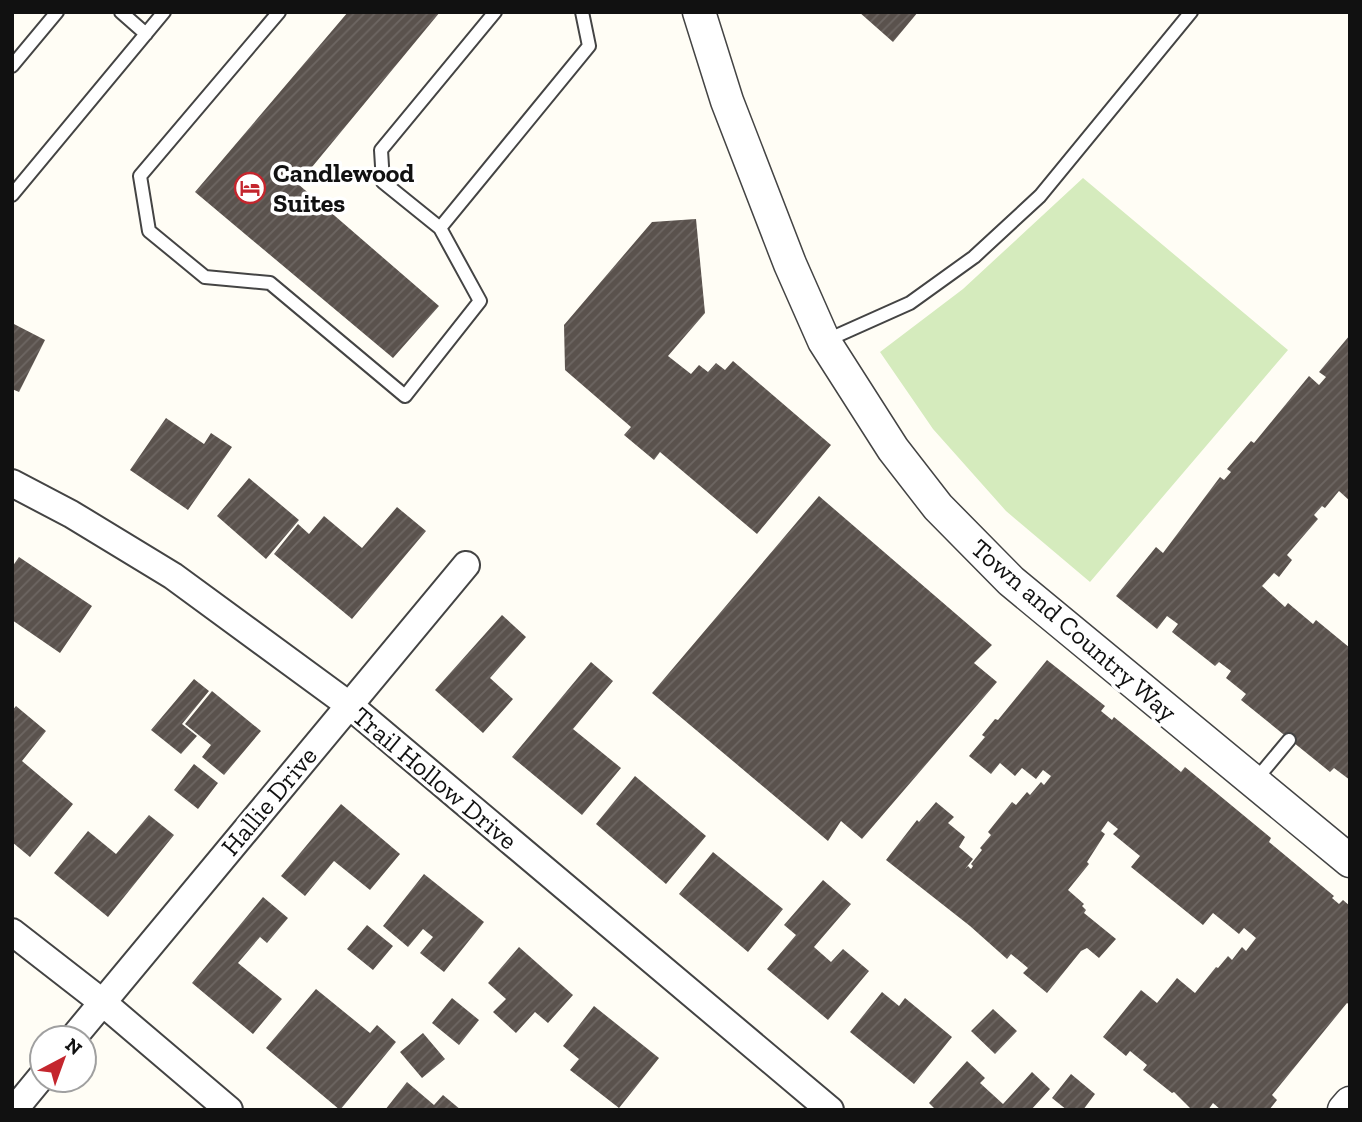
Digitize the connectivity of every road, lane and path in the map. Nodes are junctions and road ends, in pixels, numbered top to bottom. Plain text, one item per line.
1 (57, 12) edge
2 (121, 12) edge
3 (164, 12) edge
4 (279, 12) edge
5 (495, 12) edge
6 (582, 12) edge
7 (699, 12) edge
8 (1191, 12) edge
9 (146, 34) junction
10 (12, 66) edge
11 (12, 195) edge
12 (440, 228) junction
13 (824, 341) junction
14 (12, 483) edge
15 (466, 565) dead end
16 (349, 705) junction
17 (1289, 740) dead end
18 (1254, 782) junction
19 (1350, 861) edge
20 (12, 932) edge
21 (102, 1002) junction
22 (84, 1024) edge
23 (28, 1093) edge
24 (1350, 1103) edge
25 (14, 1110) edge
26 (229, 1110) edge
27 (830, 1110) edge
28 (1344, 1110) edge

1 - 10 lane
2 - 9 lane
3 - 9 lane
4 - 12 lane
5 - 12 lane
6 - 12 lane
7 - 13 street, Town and Country Way
8 - 13 lane
9 - 11 lane
13 - 18 street, Town and Country Way
14 - 16 street, Trail Hollow Drive
15 - 16 street, Hallie Drive
16 - 21 street, Hallie Drive
16 - 27 street, Trail Hollow Drive
17 - 18 lane
18 - 19 street, Town and Country Way
20 - 21 street
21 - 22 street, Hallie Drive
21 - 26 street
23 - 25 street
24 - 28 street

